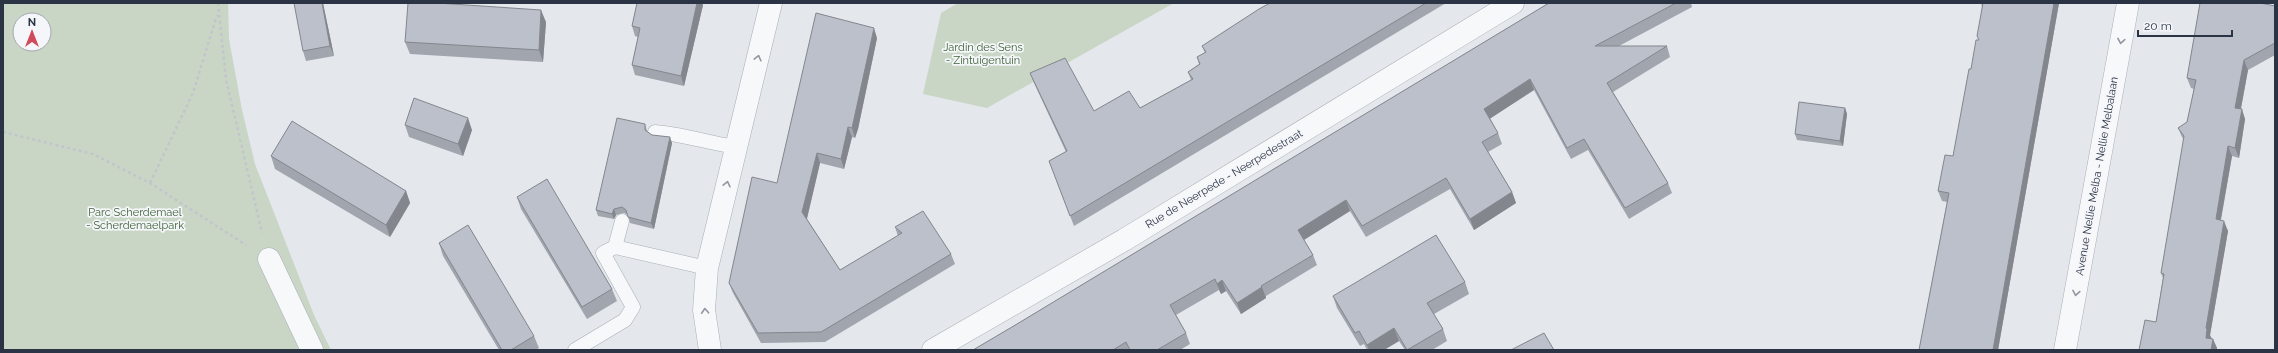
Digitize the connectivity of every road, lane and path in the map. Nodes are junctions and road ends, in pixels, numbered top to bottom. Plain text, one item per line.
1 (218, 3) edge
2 (771, 3) edge
3 (1513, 3) edge
4 (2128, 3) edge
5 (218, 12) junction
6 (3, 132) edge
7 (655, 132) dead end
8 (736, 147) junction
9 (150, 183) junction
10 (622, 221) dead end
11 (615, 247) junction
12 (269, 259) junction
13 (707, 268) junction
14 (312, 350) edge
15 (575, 350) edge
16 (710, 350) edge
17 (933, 350) edge
18 (2065, 350) edge

1 - 5 path
8 -> 2 street
3 - 17 street, Rue de Neerpede - Neerpedestraat
4 -> 18 street, Avenue Nellie Melba - Nellie Melbalaan
5 - 9 path
5 - 12 path
6 - 9 path
7 - 8 lane
13 -> 8 street
9 - 12 path
10 - 11 lane
11 - 13 lane
11 - 15 lane
12 - 14 street
16 -> 13 street

